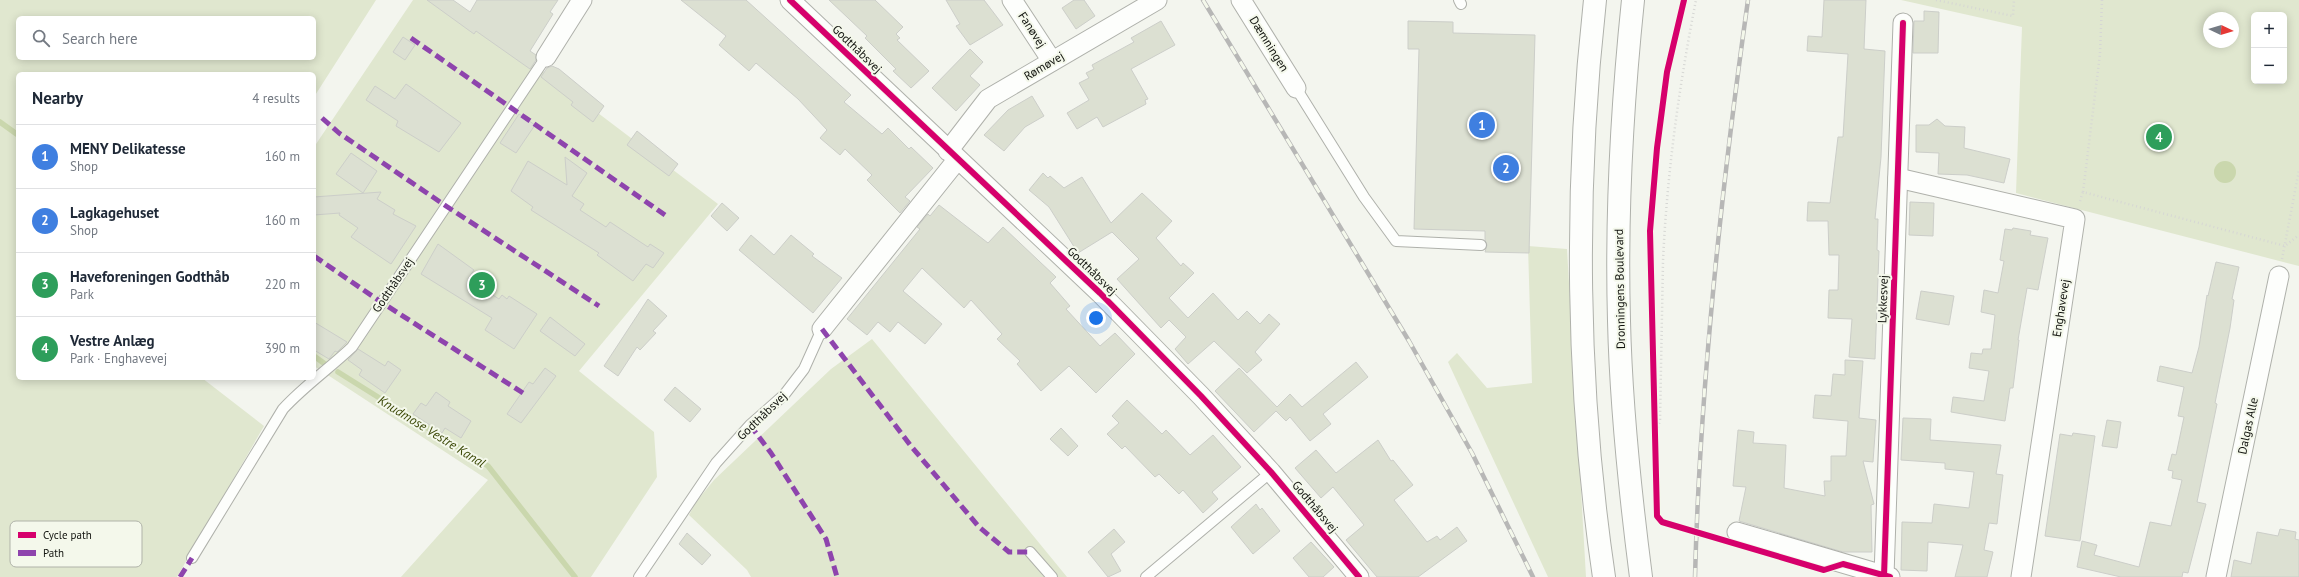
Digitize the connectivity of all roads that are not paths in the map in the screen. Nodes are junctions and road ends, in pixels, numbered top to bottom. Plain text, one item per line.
1 (582, 0) edge
2 (790, 0) edge
3 (1012, 0) edge
4 (1157, 0) edge
5 (1241, 0) edge
6 (1595, 0) edge
7 (1633, 1) edge
8 (1903, 23) dead end
9 (546, 57) joint
10 (1052, 61) junction
11 (1296, 88) joint
12 (953, 156) junction
13 (1898, 178) junction
14 (1481, 245) dead end
15 (2279, 276) road end
16 (822, 329) joint
17 (316, 378) edge
18 (314, 380) edge
19 (1272, 472) junction
20 (1737, 532) dead end
21 (1030, 552) dead end
22 (192, 558) dead end
23 (1887, 576) edge
24 (639, 577) edge
25 (1052, 577) edge
26 (1146, 577) edge
27 (1359, 577) edge
28 (1604, 577) edge
29 (1642, 577) edge
30 (2021, 577) edge
31 (2216, 577) edge

1 - 9 street, Godthåbsvej
2 - 12 street, Godthåbsvej
3 - 10 street, Fanøvej
4 - 10 street, Rømøvej
5 - 11 street, Dæmningen
6 - 28 main road
7 - 29 main road, Dronningens Boulevard
8 - 13 street, Lykkesvej
9 - 17 lane, Godthåbsvej
10 - 12 street, Rømøvej
11 - 14 lane
12 - 16 street, Godthåbsvej
12 - 19 street, Godthåbsvej
13 - 23 street, Lykkesvej
13 - 30 street, Enghavevej
15 - 31 street, Dalgas Alle
16 - 24 lane, Godthåbsvej
18 - 22 lane, Godthåbsvej
19 - 26 lane
19 - 27 street, Godthåbsvej
20 - 23 street, Lykkesvej
21 - 25 lane

